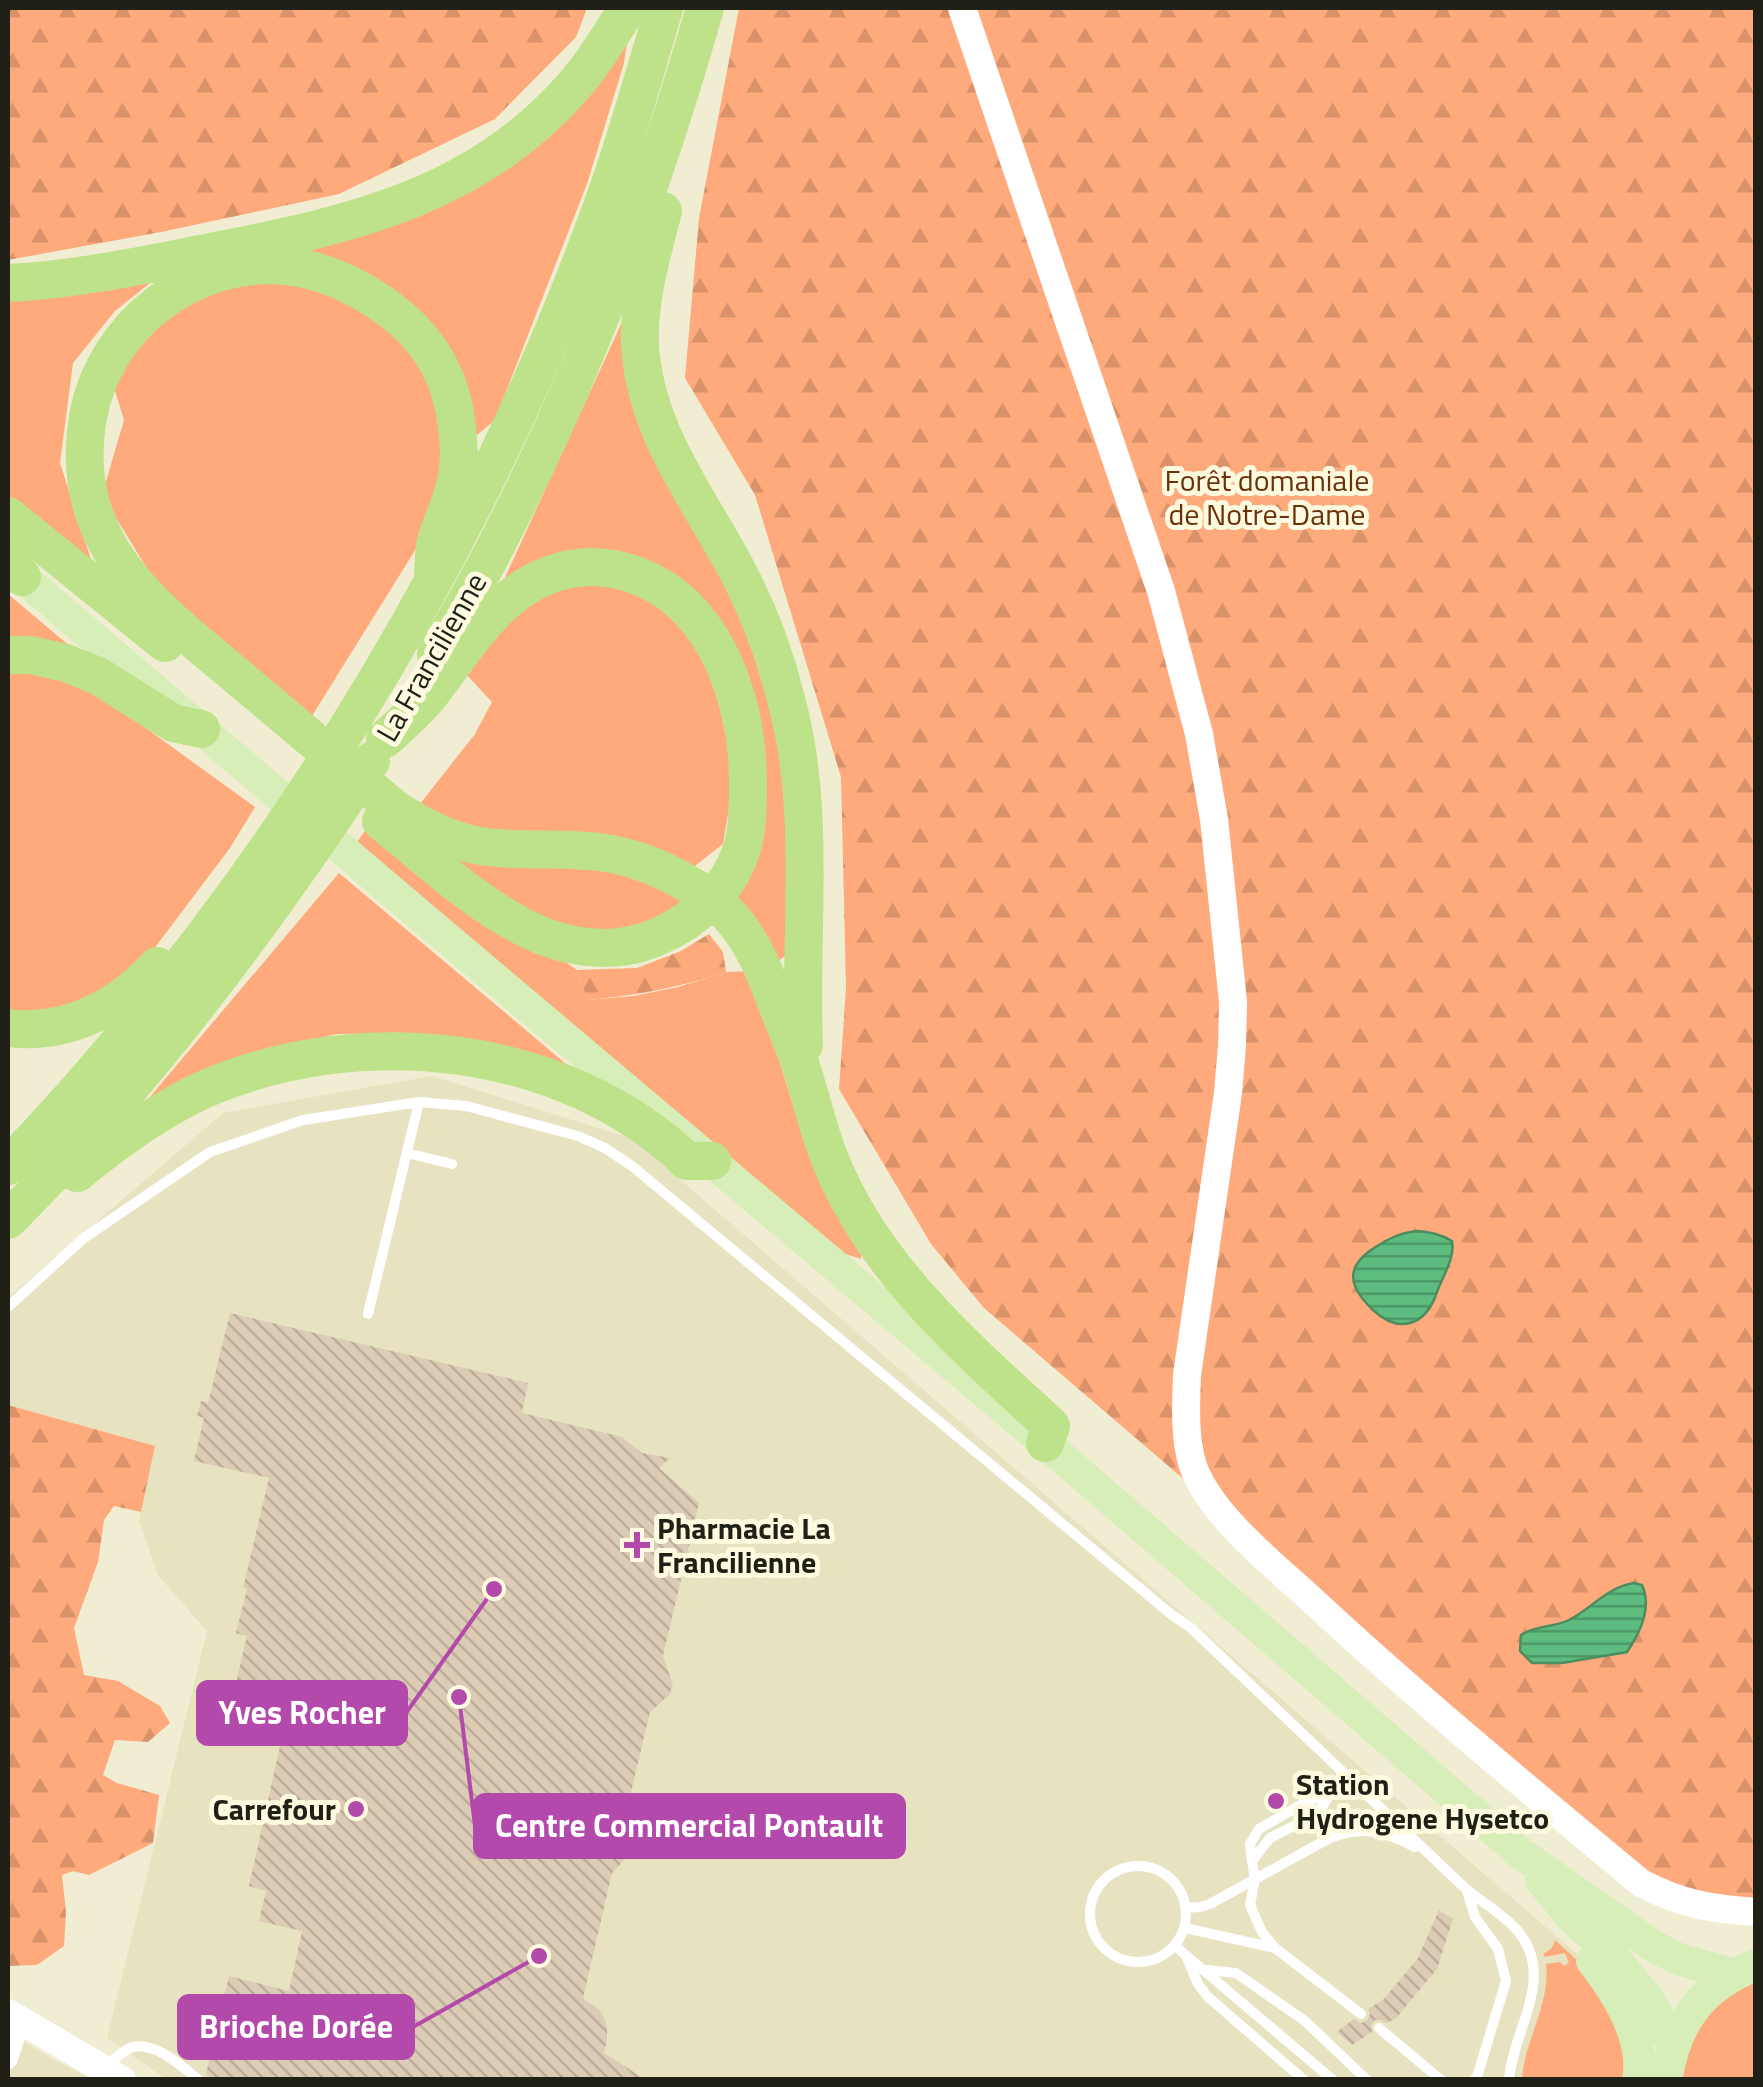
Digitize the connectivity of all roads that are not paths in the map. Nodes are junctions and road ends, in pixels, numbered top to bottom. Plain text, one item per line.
1 (628, 8) edge
2 (664, 8) edge
3 (705, 8) edge
4 (962, 8) edge
5 (685, 77) junction
6 (8, 283) edge
7 (8, 516) edge
8 (12, 568) edge
9 (433, 578) junction
10 (8, 655) edge
11 (201, 728) junction
12 (383, 742) junction
13 (277, 868) junction
14 (223, 909) junction
15 (8, 1028) edge
16 (805, 1078) junction
17 (419, 1102) junction
18 (407, 1153) junction
19 (712, 1161) junction
20 (452, 1164) dead end
21 (8, 1166) edge
22 (8, 1220) edge
23 (8, 1241) edge
24 (8, 1307) edge
25 (368, 1314) dead end
26 (1045, 1444) junction
27 (1350, 1779) junction
28 (1520, 1853) junction
29 (1436, 1862) junction
30 (1255, 1879) junction
31 (1466, 1889) junction
32 (1186, 1908) junction
33 (1756, 1912) edge
34 (1573, 1919) junction
35 (1184, 1928) junction
36 (1275, 1948) junction
37 (1180, 1949) junction
38 (1206, 1970) junction
39 (1744, 1970) edge
40 (1361, 2014) dead end
41 (14, 2016) edge
42 (1379, 2028) dead end
43 (1672, 2046) junction
44 (8, 2059) edge
45 (113, 2074) edge
46 (199, 2080) edge
47 (1304, 2080) edge
48 (1333, 2080) edge
49 (1367, 2080) edge
50 (1441, 2080) edge
51 (1474, 2080) edge
52 (1509, 2080) edge
53 (1638, 2080) edge
54 (1666, 2080) edge

1 - 6 highway
2 - 9 highway, La Francilienne
3 - 5 highway, La Francilienne
4 - 33 street
5 - 12 highway, La Francilienne
5 - 16 highway
7 - 12 highway
8 - 11 main road
9 - 13 highway, La Francilienne
9 - 16 highway
10 - 11 highway
11 - 19 main road
12 - 13 highway, La Francilienne
13 - 14 highway, La Francilienne
13 - 22 highway, La Francilienne
14 - 15 highway
14 - 21 highway, La Francilienne
16 - 26 highway
17 - 18 lane
17 - 24 lane
17 - 27 lane
18 - 20 lane
18 - 25 lane
19 - 23 highway
19 - 26 main road
26 - 28 main road
27 - 29 lane
27 - 30 lane
28 - 34 main road
28 - 39 main road
29 - 30 lane
29 - 31 lane
30 - 32 lane
30 - 36 lane
31 - 51 lane
31 - 52 lane
32 - 35 lane
32 - 37 lane
34 - 43 main road
34 - 53 main road
35 - 36 lane
35 - 37 lane
36 - 40 lane
37 - 38 lane
37 - 47 lane
38 - 48 lane
38 - 49 lane
39 - 43 main road
41 - 44 street
41 - 45 street
42 - 50 lane
43 - 54 main road
45 - 46 lane

